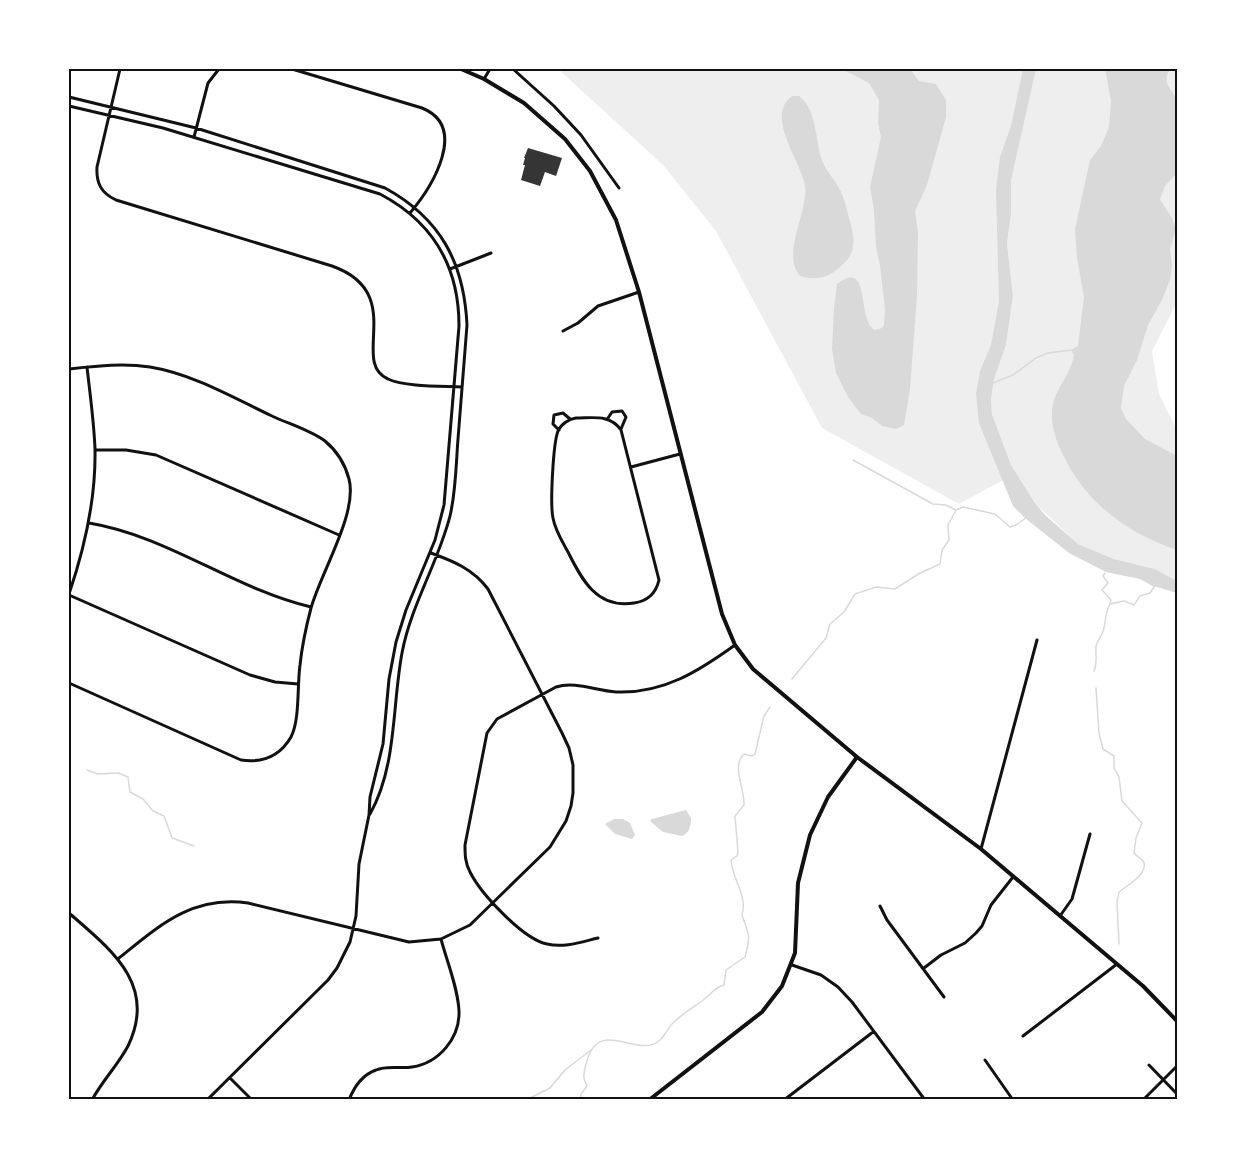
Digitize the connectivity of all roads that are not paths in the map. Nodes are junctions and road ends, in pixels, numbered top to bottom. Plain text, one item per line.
1 (120, 69) edge
2 (219, 69) edge
3 (292, 69) edge
4 (461, 69) edge
5 (490, 69) edge
6 (513, 69) edge
7 (484, 79) junction
8 (69, 97) edge
9 (69, 106) edge
10 (111, 107) junction
11 (109, 115) junction
12 (196, 128) junction
13 (194, 136) junction
14 (619, 188) dead end
15 (415, 207) junction
16 (410, 213) junction
17 (490, 253) dead end
18 (457, 266) junction
19 (450, 269) junction
20 (639, 292) junction
21 (563, 331) dead end
22 (87, 367) junction
23 (69, 369) edge
24 (454, 387) junction
25 (462, 387) junction
26 (608, 418) junction
27 (570, 419) junction
28 (621, 429) junction
29 (559, 430) junction
30 (95, 450) junction
31 (680, 454) junction
32 (631, 467) junction
33 (89, 523) junction
34 (339, 535) junction
35 (430, 552) junction
36 (437, 555) junction
37 (69, 595) edge
38 (311, 607) junction
39 (1037, 640) dead end
40 (735, 645) junction
41 (392, 661) junction
42 (401, 662) junction
43 (69, 683) edge
44 (298, 684) junction
45 (543, 694) junction
46 (857, 757) junction
47 (369, 815) junction
48 (1090, 834) dead end
49 (981, 849) junction
50 (1013, 876) junction
51 (494, 903) junction
52 (880, 906) dead end
53 (69, 913) edge
54 (1060, 916) junction
55 (354, 929) junction
56 (598, 938) dead end
57 (441, 939) junction
58 (119, 958) junction
59 (1117, 964) junction
60 (792, 965) junction
61 (924, 968) junction
62 (944, 997) dead end
63 (1177, 1021) edge
64 (874, 1031) junction
65 (1023, 1036) dead end
66 (985, 1060) dead end
67 (1149, 1065) dead end
68 (1177, 1066) edge
69 (230, 1078) junction
70 (1163, 1080) junction
71 (1177, 1095) edge
72 (92, 1100) edge
73 (207, 1100) edge
74 (252, 1100) edge
75 (349, 1100) edge
76 (649, 1100) edge
77 (784, 1100) edge
78 (925, 1100) edge
79 (1013, 1100) edge
80 (1143, 1100) edge

1 - 10 street
2 - 12 street
3 - 15 street
4 - 7 main road
5 - 7 street
6 - 14 street
7 - 20 main road
8 - 10 street
9 - 11 street
10 - 11 street
10 - 12 street
11 - 13 street
11 - 24 street
12 - 13 street
12 - 15 street
13 - 16 street
15 - 16 street
15 - 18 street
16 - 19 street
17 - 18 street
18 - 19 street
18 - 25 street
19 - 24 street
20 - 21 street
20 - 31 main road
22 - 23 street
22 - 30 street
22 - 34 street
24 - 25 street
24 - 35 street
25 - 36 street
26 - 27 street
26 - 28 street
26 - 28 street
27 - 29 street
27 - 29 street
28 - 32 street
29 - 32 street
30 - 33 street
30 - 34 street
31 - 32 street
31 - 40 main road
33 - 37 street
33 - 38 street
34 - 38 street
35 - 36 street
35 - 41 street
36 - 42 street
36 - 45 street
37 - 44 street
38 - 44 street
39 - 49 street
40 - 45 street
40 - 46 main road
41 - 42 street
41 - 47 street
42 - 47 street
43 - 44 street
45 - 51 street
45 - 51 street
46 - 49 main road
46 - 60 main road
47 - 55 street
48 - 54 street
49 - 50 main road
50 - 54 main road
50 - 61 street
51 - 56 street
51 - 57 street
52 - 61 street
53 - 58 street
54 - 59 main road
55 - 57 street
55 - 58 street
55 - 69 street
57 - 75 street
58 - 72 street
59 - 63 main road
59 - 65 street
60 - 64 street
60 - 76 main road
61 - 62 street
64 - 77 street
64 - 78 street
66 - 79 street
67 - 70 street
68 - 70 street
69 - 73 street
69 - 74 street
70 - 71 street
70 - 80 street

